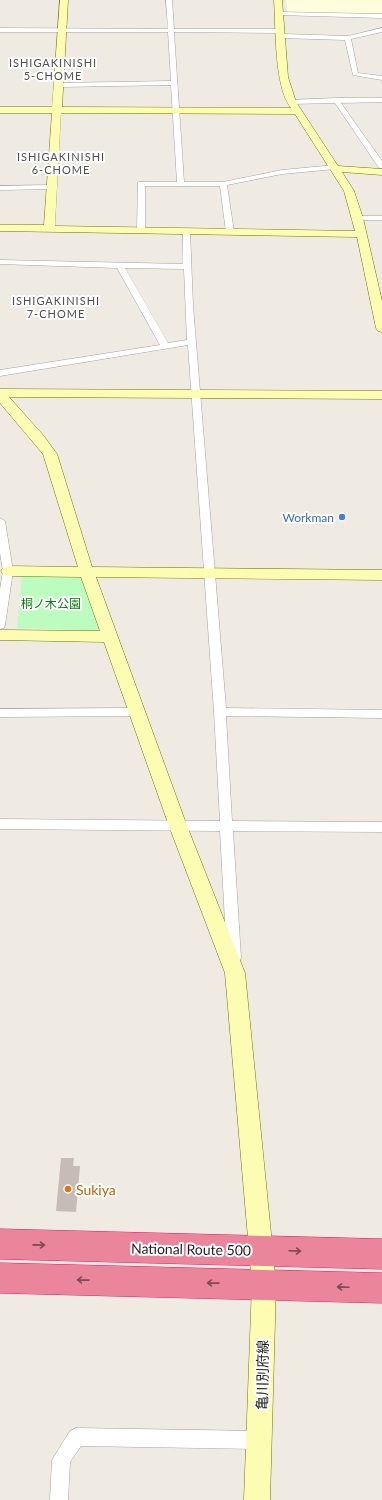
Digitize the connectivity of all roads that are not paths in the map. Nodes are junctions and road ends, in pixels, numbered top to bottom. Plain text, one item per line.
1 (64, 0) edge
2 (169, 0) edge
3 (278, 0) edge
4 (280, 14) junction
5 (382, 16) edge
6 (0, 30) edge
7 (62, 30) junction
8 (171, 30) junction
9 (382, 30) edge
10 (281, 33) junction
11 (348, 38) junction
12 (382, 78) edge
13 (174, 83) junction
14 (59, 85) junction
15 (336, 100) junction
16 (382, 100) edge
17 (291, 102) junction
18 (0, 110) edge
19 (57, 110) junction
20 (177, 110) junction
21 (298, 110) junction
22 (382, 166) edge
23 (336, 168) junction
24 (382, 172) edge
25 (181, 184) junction
26 (224, 184) junction
27 (0, 188) edge
28 (51, 188) junction
29 (358, 218) junction
30 (382, 218) edge
31 (0, 228) edge
32 (49, 229) junction
33 (141, 230) junction
34 (186, 231) junction
35 (230, 232) junction
36 (361, 234) junction
37 (0, 262) edge
38 (120, 265) junction
39 (188, 266) junction
40 (382, 328) edge
41 (192, 342) junction
42 (165, 346) junction
43 (0, 373) edge
44 (0, 394) edge
45 (196, 394) junction
46 (382, 395) edge
47 (0, 521) edge
48 (8, 570) junction
49 (87, 571) junction
50 (210, 572) junction
51 (382, 574) edge
52 (0, 625) edge
53 (0, 635) edge
54 (111, 637) junction
55 (0, 712) edge
56 (139, 712) junction
57 (220, 712) junction
58 (382, 714) edge
59 (0, 824) edge
60 (178, 826) junction
61 (226, 826) junction
62 (382, 827) edge
63 (235, 973) junction
64 (0, 1244) edge
65 (262, 1250) junction
66 (382, 1254) edge
67 (0, 1278) edge
68 (264, 1284) junction
69 (382, 1288) edge
70 (260, 1440) junction
71 (59, 1500) edge
72 (257, 1500) edge

1 - 7 street
2 - 8 street
3 - 4 street
4 - 5 street
4 - 10 street
6 - 7 street
7 - 8 street
7 - 14 street
8 - 10 street
8 - 13 street
9 - 11 street
10 - 11 street
10 - 17 street
11 - 12 street
13 - 14 street
13 - 20 street
14 - 19 street
15 - 16 street
15 - 17 street
15 - 22 street
17 - 21 street
18 - 19 street
19 - 20 street
19 - 28 street
20 - 21 street
20 - 25 street
21 - 23 street
23 - 24 street
23 - 26 street
23 - 29 street
25 - 26 street
25 - 33 street
26 - 35 street
27 - 28 street
28 - 32 street
29 - 30 street
29 - 36 street
31 - 32 street
32 - 33 street
33 - 34 street
34 - 35 street
34 - 39 street
35 - 36 street
36 - 40 street
37 - 38 street
38 - 39 street
38 - 42 street
39 - 41 street
41 - 42 street
41 - 45 street
42 - 43 street
44 - 45 street
44 - 49 street, 亀川別府線
45 - 46 street
45 - 50 street
47 - 48 street
48 - 49 street
48 - 52 street
49 - 50 street
49 - 54 street, 亀川別府線
50 - 51 street
50 - 57 street
53 - 54 street
54 - 56 street, 亀川別府線
55 - 56 street
56 - 60 street, 亀川別府線
57 - 58 street
57 - 61 street
59 - 60 street
60 - 61 street
60 - 63 street, 亀川別府線
61 - 62 street
61 - 63 street
63 - 65 street, 亀川別府線
64 -> 65 highway, National Route 500
65 -> 66 highway, National Route 500
65 - 68 street, 亀川別府線
68 -> 67 highway
69 -> 68 highway
68 - 70 street, 亀川別府線
70 - 71 street
70 - 72 street, 亀川別府線

